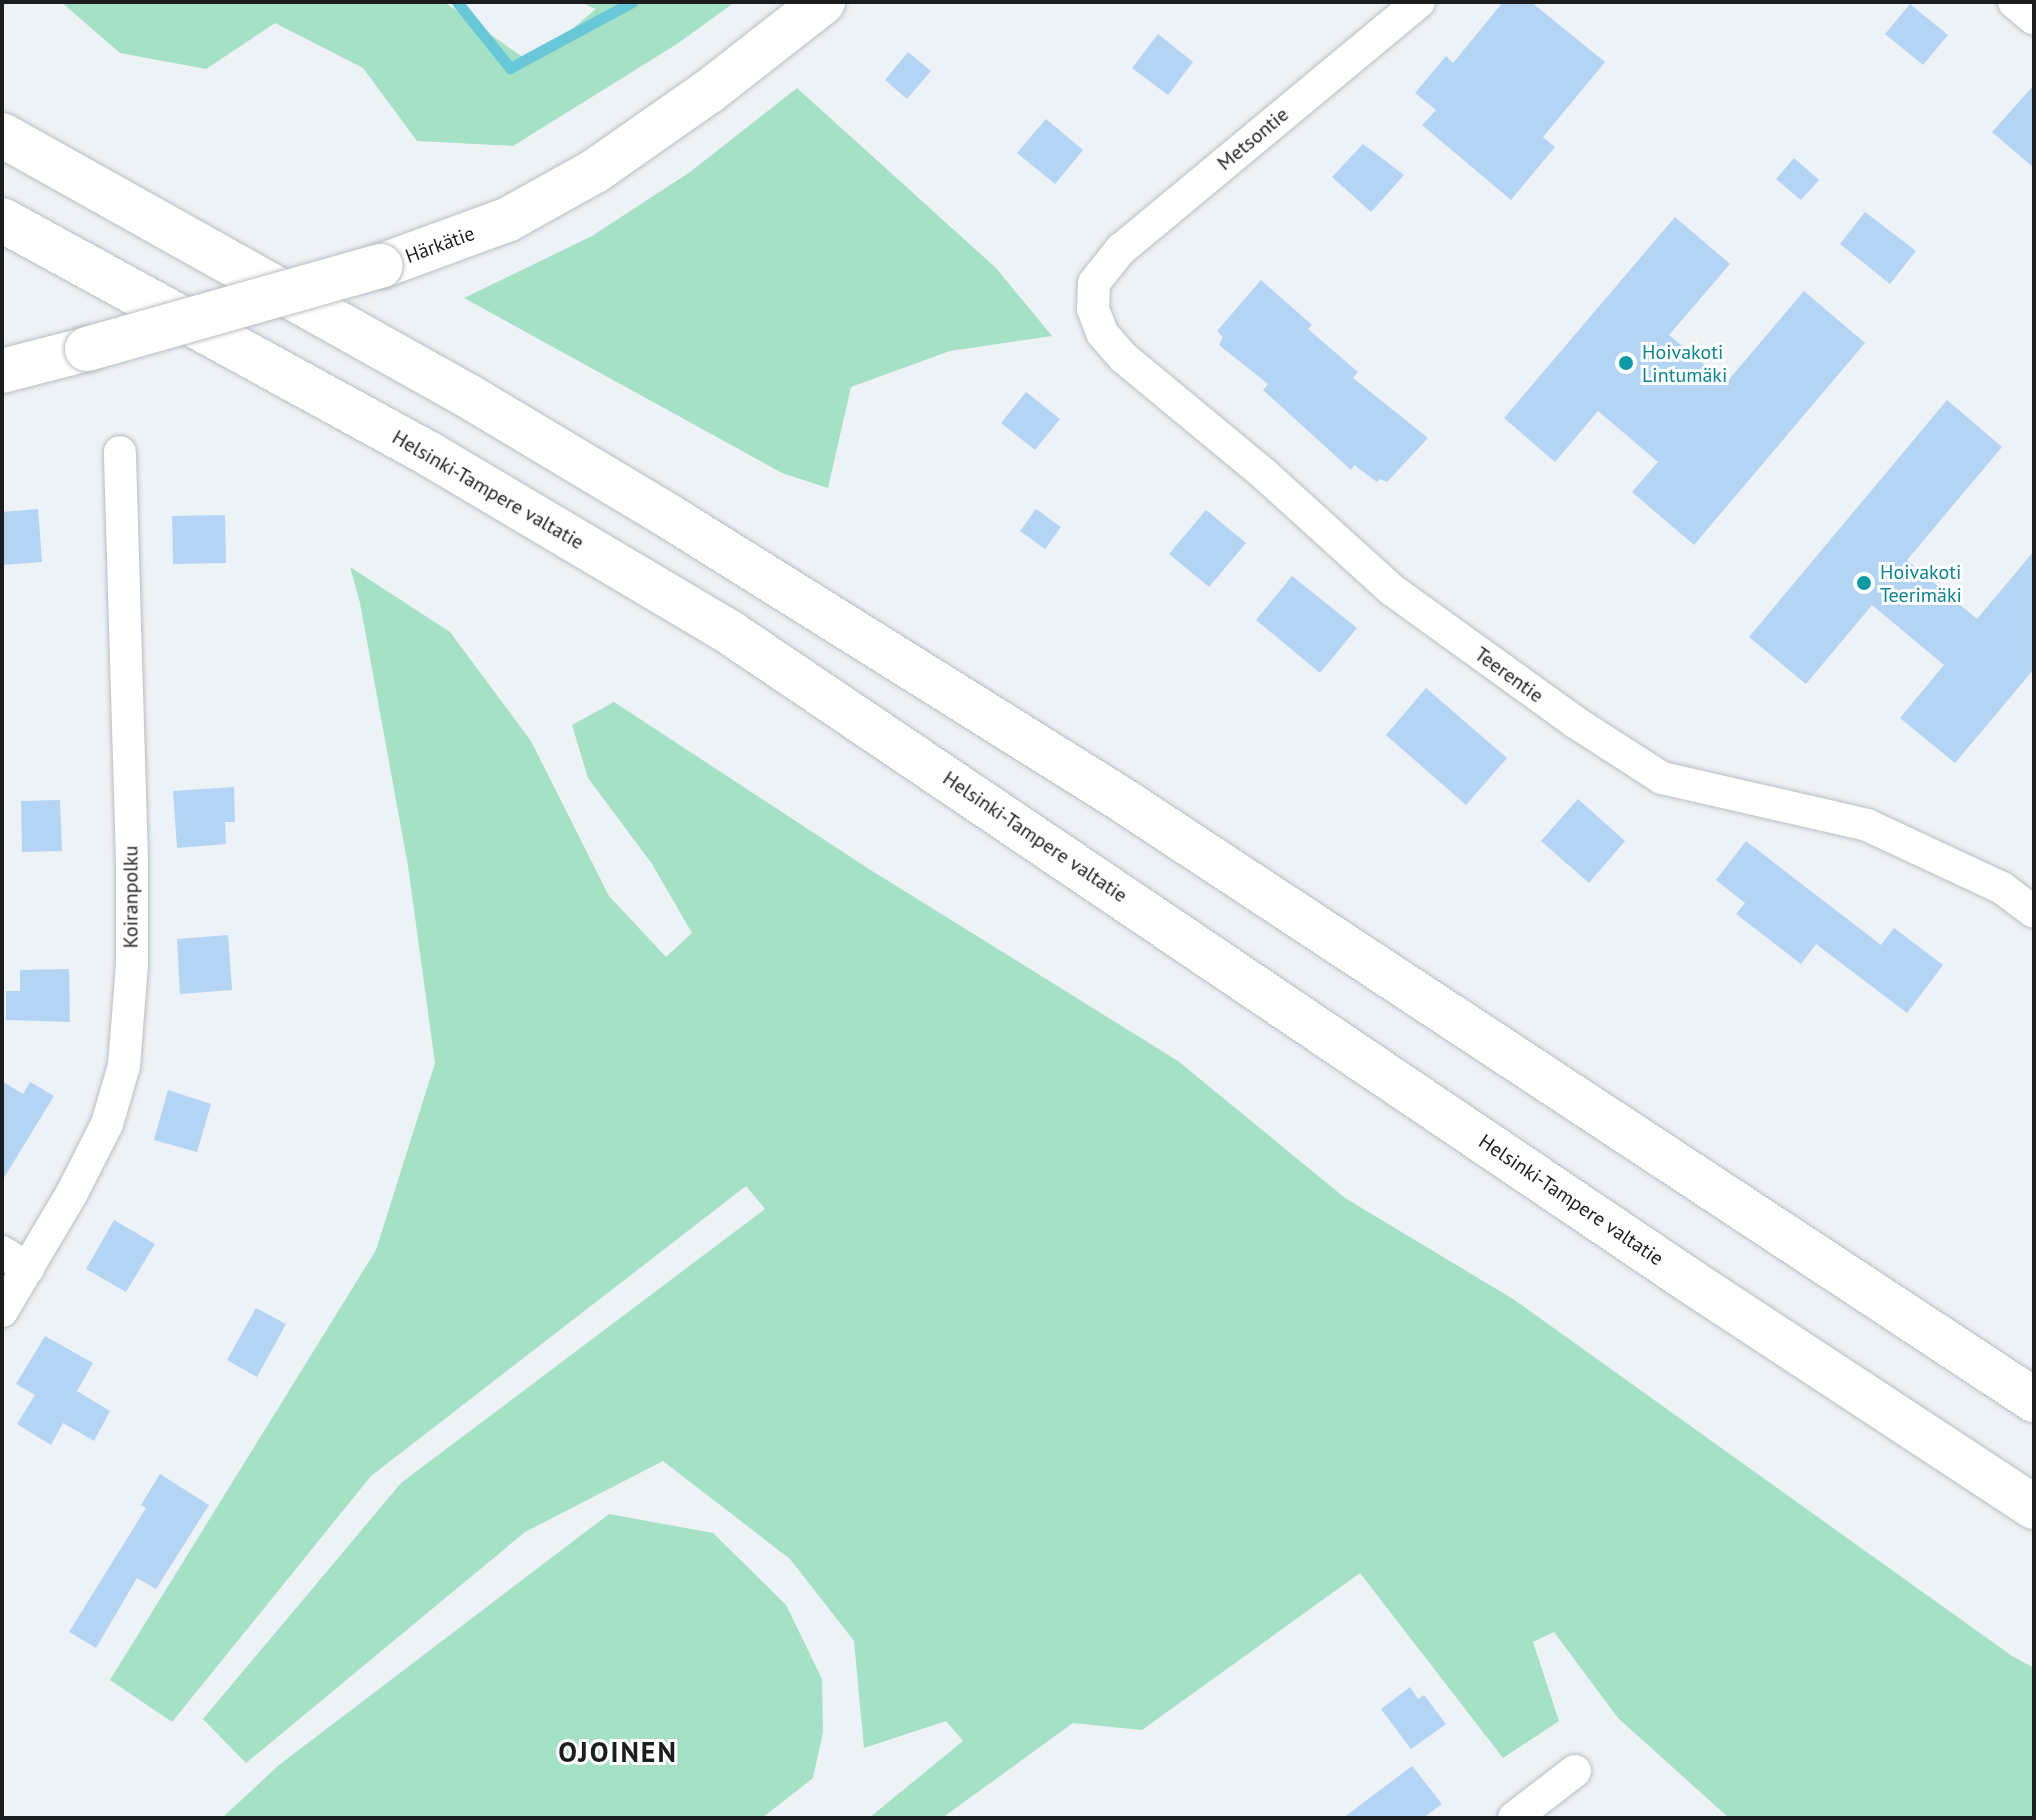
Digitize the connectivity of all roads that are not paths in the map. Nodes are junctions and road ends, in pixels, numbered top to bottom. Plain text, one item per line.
1 (823, 2) edge
2 (1419, 2) edge
3 (2014, 2) edge
4 (2034, 19) edge
5 (2, 135) edge
6 (2, 220) edge
7 (1094, 283) joint
8 (2, 371) edge
9 (120, 452) dead end
10 (2034, 912) edge
11 (15, 1260) edge
12 (2, 1311) edge
13 (2034, 1400) edge
14 (2034, 1507) edge
15 (1575, 1771) dead end
16 (1514, 1818) edge

1 - 8 main road, Härkätie, bridge
2 - 7 street, Metsontie
3 - 4 street
5 - 13 main road
6 - 14 main road, Helsinki-Tampere valtatie
7 - 10 street, Teerentie
9 - 11 street, Koiranpolku
11 - 12 street, Koiranpolku
15 - 16 street

